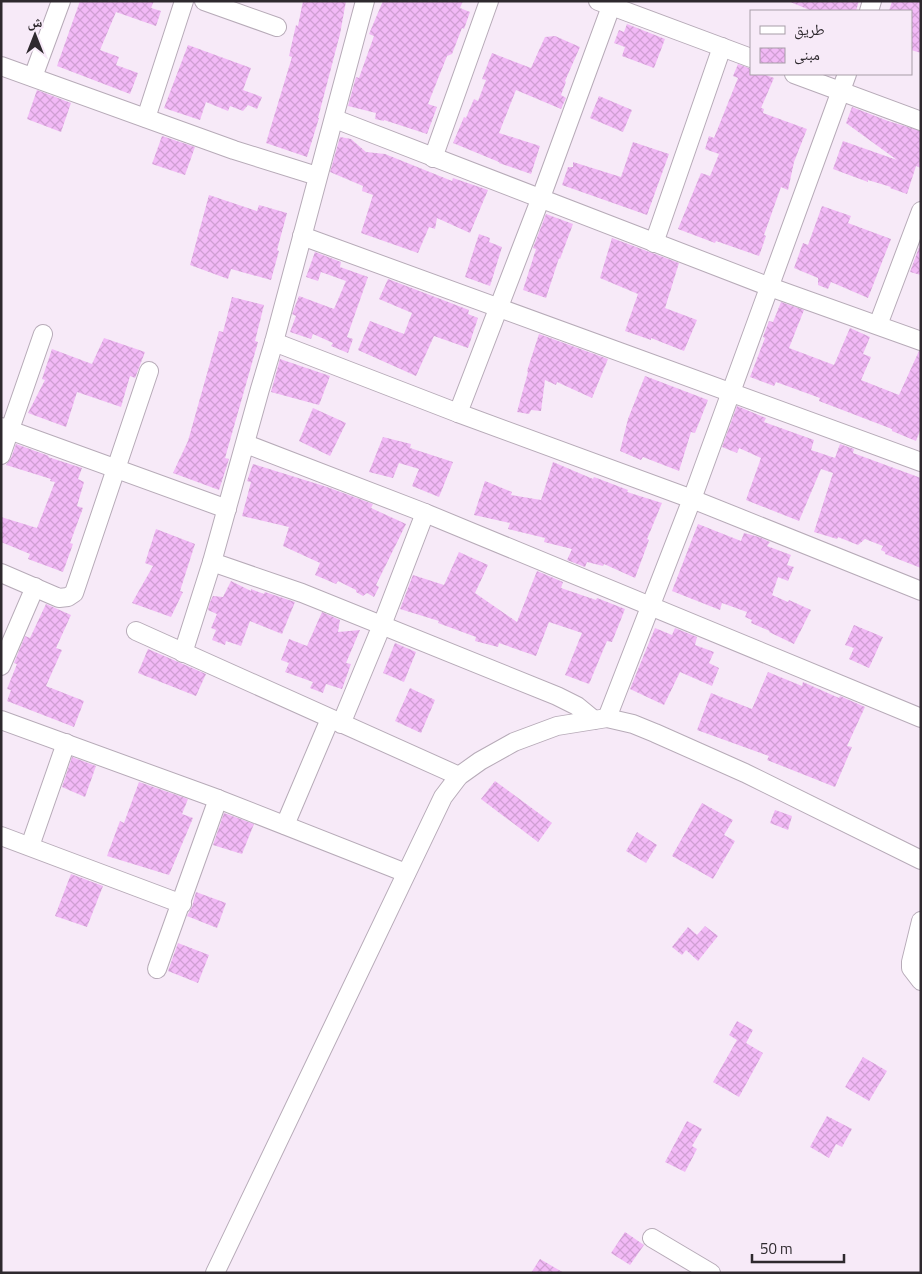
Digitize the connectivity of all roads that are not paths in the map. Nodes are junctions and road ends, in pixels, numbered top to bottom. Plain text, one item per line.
1 (60, 1) edge
2 (184, 1) edge
3 (204, 1) edge
4 (365, 1) edge
5 (489, 1) edge
6 (607, 3) edge
7 (277, 28) dead end
8 (722, 47) junction
9 (750, 58) edge
10 (1, 66) edge
11 (797, 75) edge
12 (846, 75) edge
13 (32, 77) junction
14 (840, 91) junction
15 (146, 118) junction
16 (335, 119) junction
17 (921, 121) edge
18 (433, 158) junction
19 (318, 176) junction
20 (540, 200) junction
21 (919, 219) edge
22 (302, 236) junction
23 (654, 243) junction
24 (770, 287) junction
25 (499, 308) junction
26 (878, 325) junction
27 (43, 334) dead end
28 (921, 341) edge
29 (274, 342) junction
30 (148, 371) dead end
31 (730, 394) junction
32 (458, 414) junction
33 (6, 429) edge
34 (246, 444) junction
35 (1, 455) edge
36 (921, 462) edge
37 (116, 469) junction
38 (692, 499) junction
39 (227, 509) junction
40 (425, 513) junction
41 (212, 562) junction
42 (1, 573) edge
43 (35, 588) junction
44 (921, 591) edge
45 (651, 606) junction
46 (382, 625) junction
47 (136, 631) dead end
48 (183, 653) junction
49 (1, 666) edge
50 (921, 718) edge
51 (600, 719) junction
52 (1, 720) edge
53 (335, 721) junction
54 (66, 743) junction
55 (459, 776) junction
56 (218, 799) junction
57 (285, 825) junction
58 (1, 836) edge
59 (30, 846) junction
60 (921, 860) edge
61 (406, 873) junction
62 (182, 904) junction
63 (921, 921) edge
64 (157, 969) dead end
65 (921, 981) edge
66 (652, 1238) dead end
67 (215, 1273) edge
68 (711, 1273) edge

1 - 13 street
2 - 15 street
3 - 7 street
4 - 16 street
5 - 18 street
6 - 8 street
6 - 20 street
8 - 9 street
8 - 23 street
10 - 13 street
11 - 14 street
12 - 14 street
13 - 15 street
14 - 17 street
14 - 24 street
15 - 19 street
16 - 18 street
16 - 19 street
18 - 20 street
19 - 22 street
20 - 23 street
20 - 25 street
21 - 26 street
22 - 25 street
22 - 29 street
23 - 24 street
24 - 26 street
24 - 31 street
25 - 31 street
25 - 32 street
26 - 28 street
27 - 33 street
29 - 32 street
29 - 34 street
30 - 37 street
31 - 36 street
31 - 38 street
32 - 38 street
33 - 35 street
33 - 37 street
34 - 39 street
34 - 40 street
37 - 39 street
37 - 43 street
38 - 44 street
38 - 45 street
39 - 41 street
40 - 45 street
40 - 46 street
41 - 46 street
41 - 48 street
42 - 43 street
43 - 49 street
45 - 50 street
45 - 51 street
46 - 51 street
46 - 53 street
47 - 48 street
48 - 53 street
51 - 55 street
51 - 60 street
52 - 54 street
53 - 55 street
53 - 57 street
54 - 56 street
54 - 59 street
55 - 61 street
56 - 57 street
56 - 62 street
57 - 61 street
58 - 59 street
59 - 62 street
61 - 67 street
62 - 64 street
63 - 65 street
66 - 68 street

